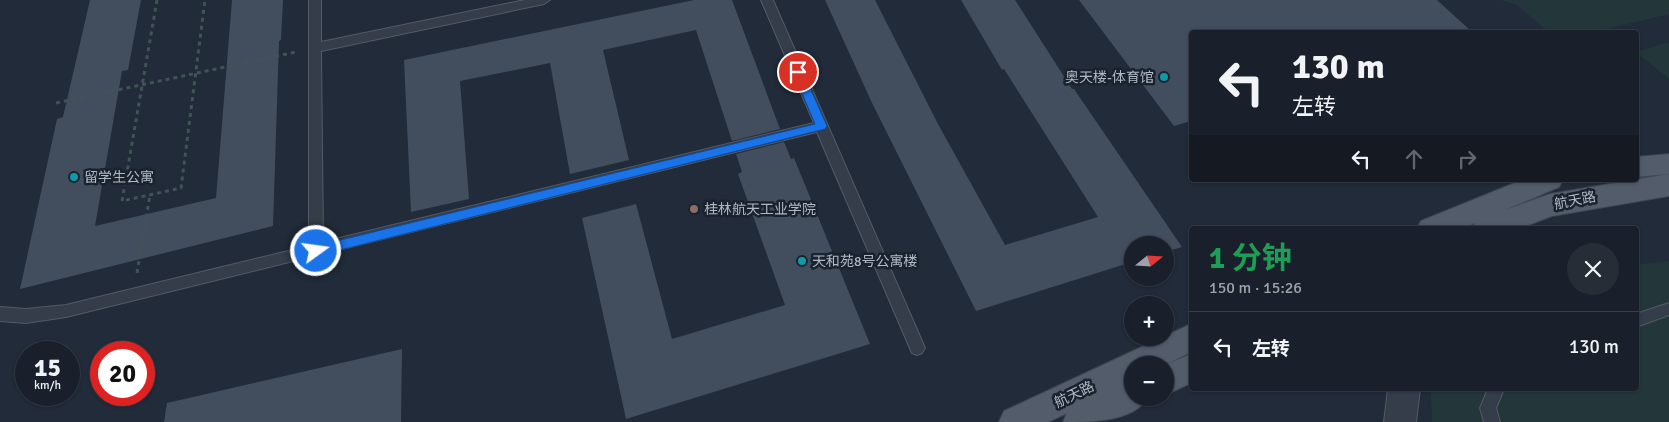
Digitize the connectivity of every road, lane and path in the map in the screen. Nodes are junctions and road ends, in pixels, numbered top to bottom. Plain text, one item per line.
1 (157, 0) edge
2 (205, 0) edge
3 (315, 0) edge
4 (544, 0) edge
5 (767, 0) edge
6 (314, 48) junction
7 (196, 74) junction
8 (142, 85) junction
9 (56, 103) dead end
10 (822, 126) junction
11 (1669, 164) edge
12 (1639, 167) edge
13 (1545, 182) edge
14 (1669, 186) edge
15 (150, 195) junction
16 (1439, 226) edge
17 (1494, 226) edge
18 (316, 251) junction
19 (134, 295) junction
20 (1669, 309) edge
21 (0, 314) edge
22 (1639, 320) edge
23 (1189, 339) edge
24 (918, 348) dead end
25 (1152, 356) edge
26 (1124, 369) edge
27 (1189, 369) edge
28 (1174, 376) edge
29 (1404, 391) edge
30 (1495, 391) edge
31 (1124, 400) edge
32 (1015, 422) edge
33 (1079, 422) edge
34 (1400, 422) edge
35 (1492, 422) edge

1 - 8 path
2 - 7 path
3 - 6 lane
4 - 6 lane
5 - 10 lane
6 - 7 path
6 - 18 lane
7 - 8 path
7 - 15 path
8 - 9 path
8 - 15 path
10 - 18 lane
10 - 24 lane
11 - 12 main road
13 - 16 main road, 航天路
14 - 17 main road, 航天路
15 - 19 path
18 - 19 lane
19 - 21 lane
20 - 22 lane
23 - 25 main road, 航天路
26 - 32 main road, 航天路
27 - 28 main road
29 - 34 street
30 - 35 lane
31 - 33 main road, 航天路

